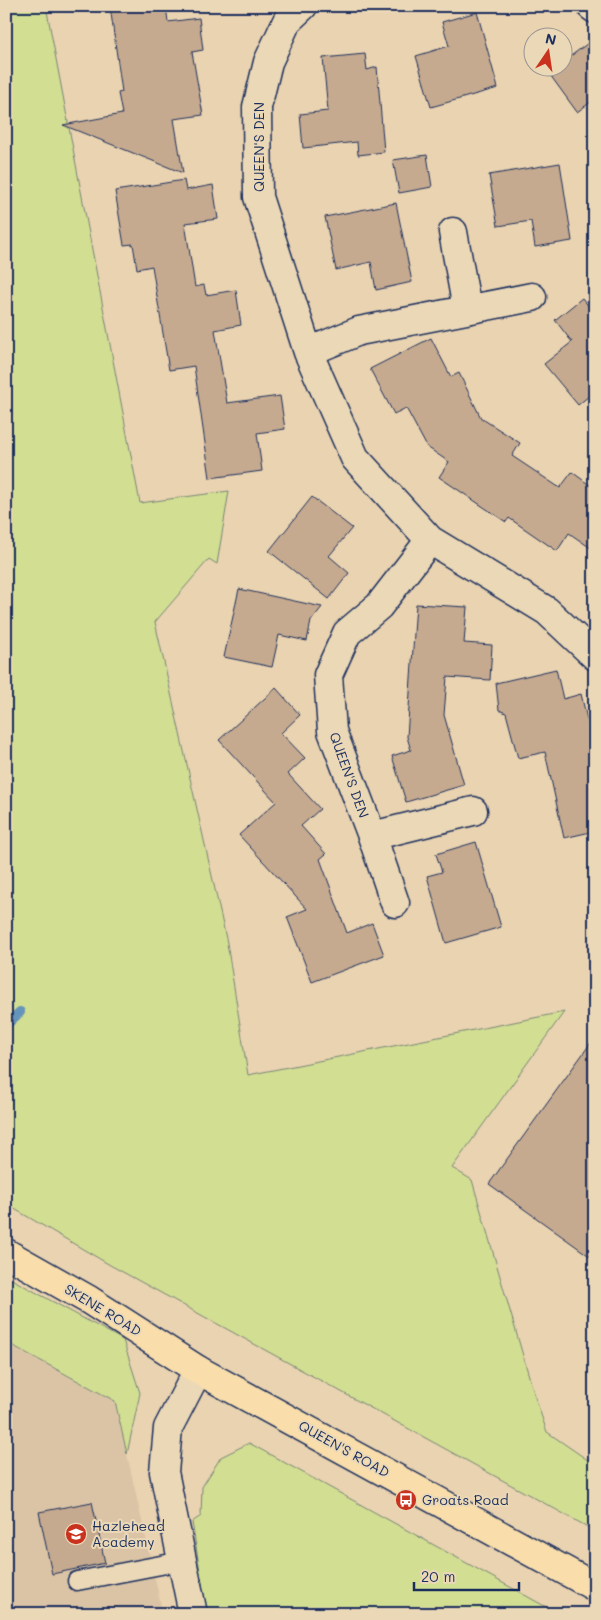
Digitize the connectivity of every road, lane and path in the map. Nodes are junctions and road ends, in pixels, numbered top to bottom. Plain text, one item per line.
1 (302, 6) edge
2 (591, 6) edge
3 (595, 8) edge
4 (453, 232) dead end
5 (532, 297) dead end
6 (467, 309) junction
7 (308, 352) junction
8 (430, 540) junction
9 (595, 656) edge
10 (473, 811) dead end
11 (372, 836) junction
12 (395, 903) dead end
13 (6, 1254) edge
14 (198, 1370) junction
15 (182, 1561) junction
16 (77, 1581) dead end
17 (595, 1587) edge
18 (193, 1614) edge

1 - 7 street, QUEEN'S DEN
2 - 3 street
4 - 6 street
5 - 6 street
6 - 7 street
7 - 8 street, QUEEN'S DEN
8 - 9 street, QUEEN'S DEN
8 - 11 street, QUEEN'S DEN
10 - 11 street, QUEEN'S DEN
11 - 12 street, QUEEN'S DEN
13 - 14 main road, SKENE ROAD
14 - 15 street
14 - 17 main road, QUEEN'S ROAD
15 - 16 lane
15 - 18 street

